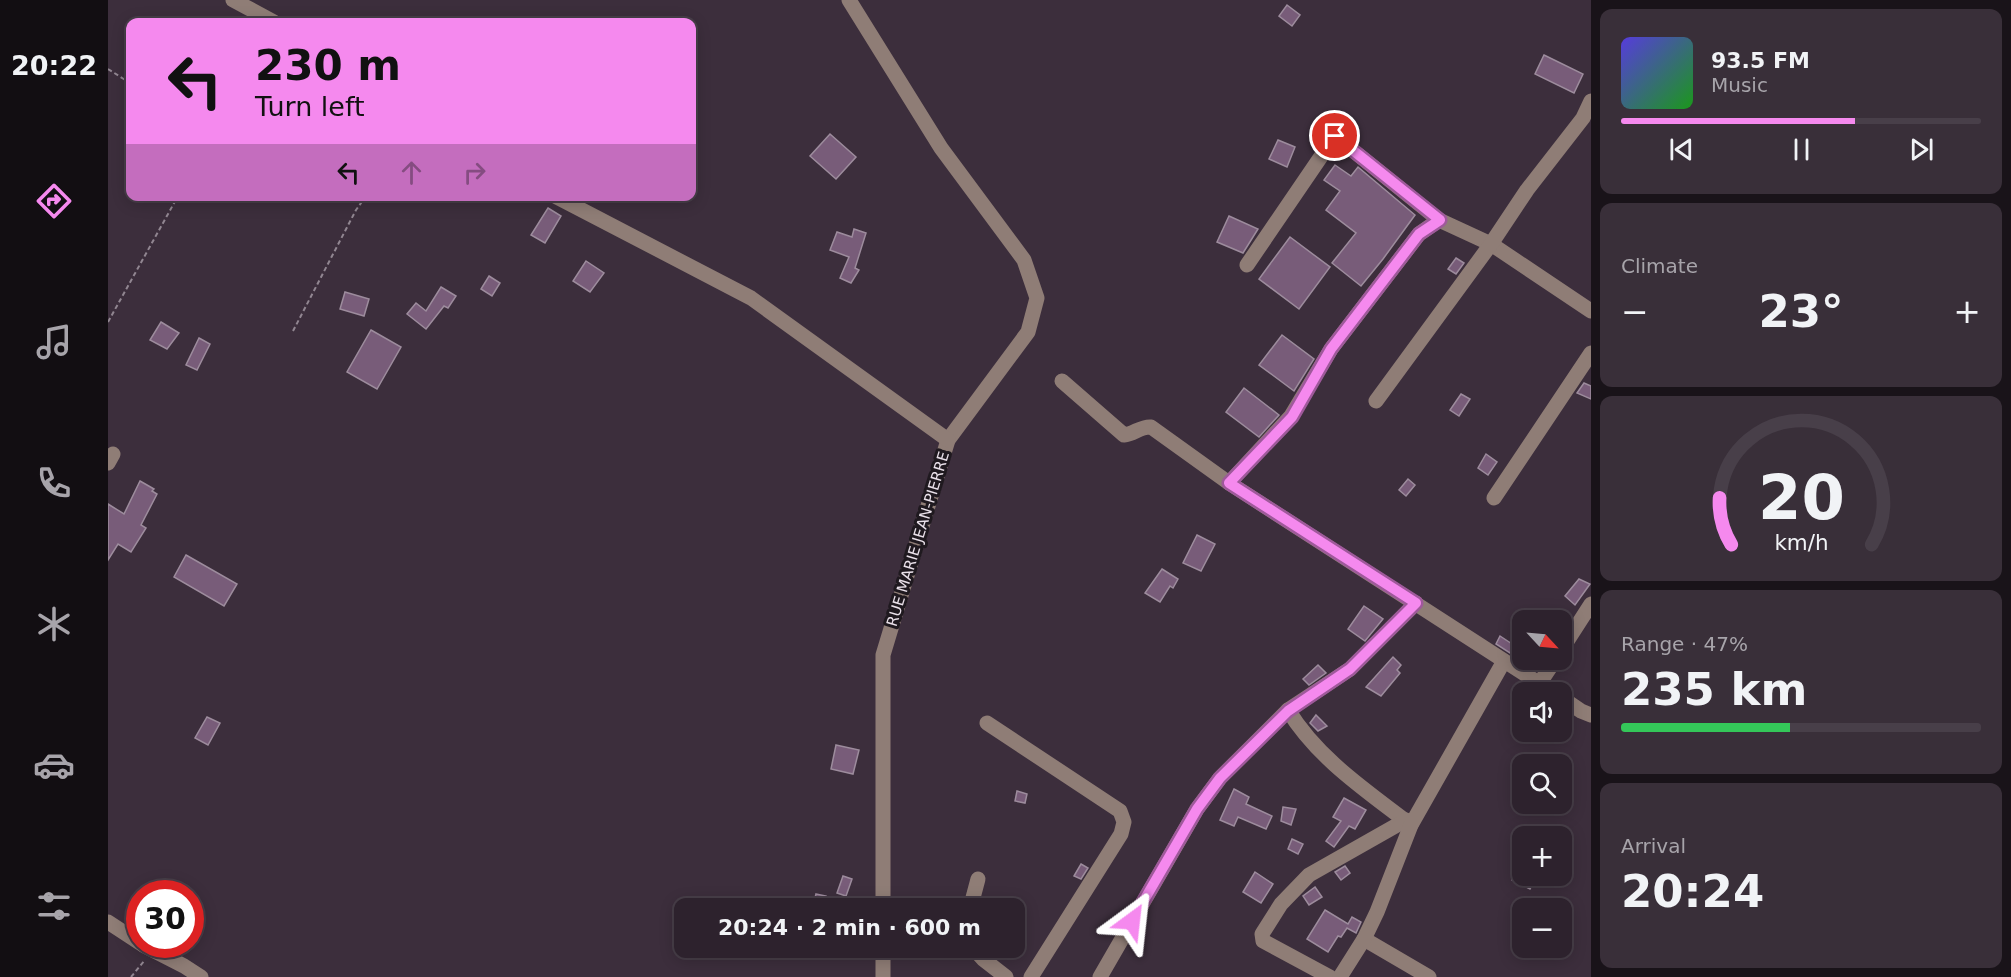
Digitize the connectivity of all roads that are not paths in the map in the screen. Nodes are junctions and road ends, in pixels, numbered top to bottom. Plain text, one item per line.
1 (233, 0) edge
2 (849, 0) edge
3 (267, 18) edge
4 (1591, 101) edge
5 (565, 201) edge
6 (1440, 220) junction
7 (1491, 244) junction
8 (1247, 265) dead end
9 (1591, 311) edge
10 (1591, 353) edge
11 (1062, 381) dead end
12 (1376, 400) dead end
13 (948, 440) junction
14 (1229, 483) junction
15 (1494, 498) dead end
16 (1416, 603) junction
17 (1591, 604) edge
18 (1572, 633) edge
19 (1504, 661) junction
20 (1536, 682) edge
21 (1572, 705) edge
22 (1288, 711) junction
23 (1591, 715) edge
24 (987, 723) dead end
25 (1408, 823) junction
26 (978, 879) dead end
27 (883, 898) edge
28 (973, 898) edge
29 (108, 922) edge
30 (126, 934) edge
31 (1364, 939) junction
32 (168, 958) edge
33 (883, 958) edge
34 (981, 958) edge
35 (201, 977) edge
36 (883, 977) edge
37 (1006, 977) edge
38 (1032, 977) edge
39 (1100, 977) edge
40 (1330, 977) edge
41 (1340, 977) edge
42 (1429, 977) edge

1 - 3 street
2 - 13 street, RUE MARIE JEAN-PIERRE
4 - 7 street
5 - 13 street
6 - 7 street
6 - 8 street
6 - 14 street
7 - 9 street
7 - 12 street
10 - 15 street
11 - 14 street
13 - 27 street, RUE MARIE JEAN-PIERRE
14 - 16 street
16 - 19 street
16 - 22 street
17 - 18 street
19 - 20 street
19 - 25 street
21 - 23 street
22 - 25 street
22 - 39 street
24 - 38 street
25 - 31 street
25 - 40 street
26 - 28 street
29 - 30 street
31 - 41 street
31 - 42 street
32 - 35 street
33 - 36 street
34 - 37 street

